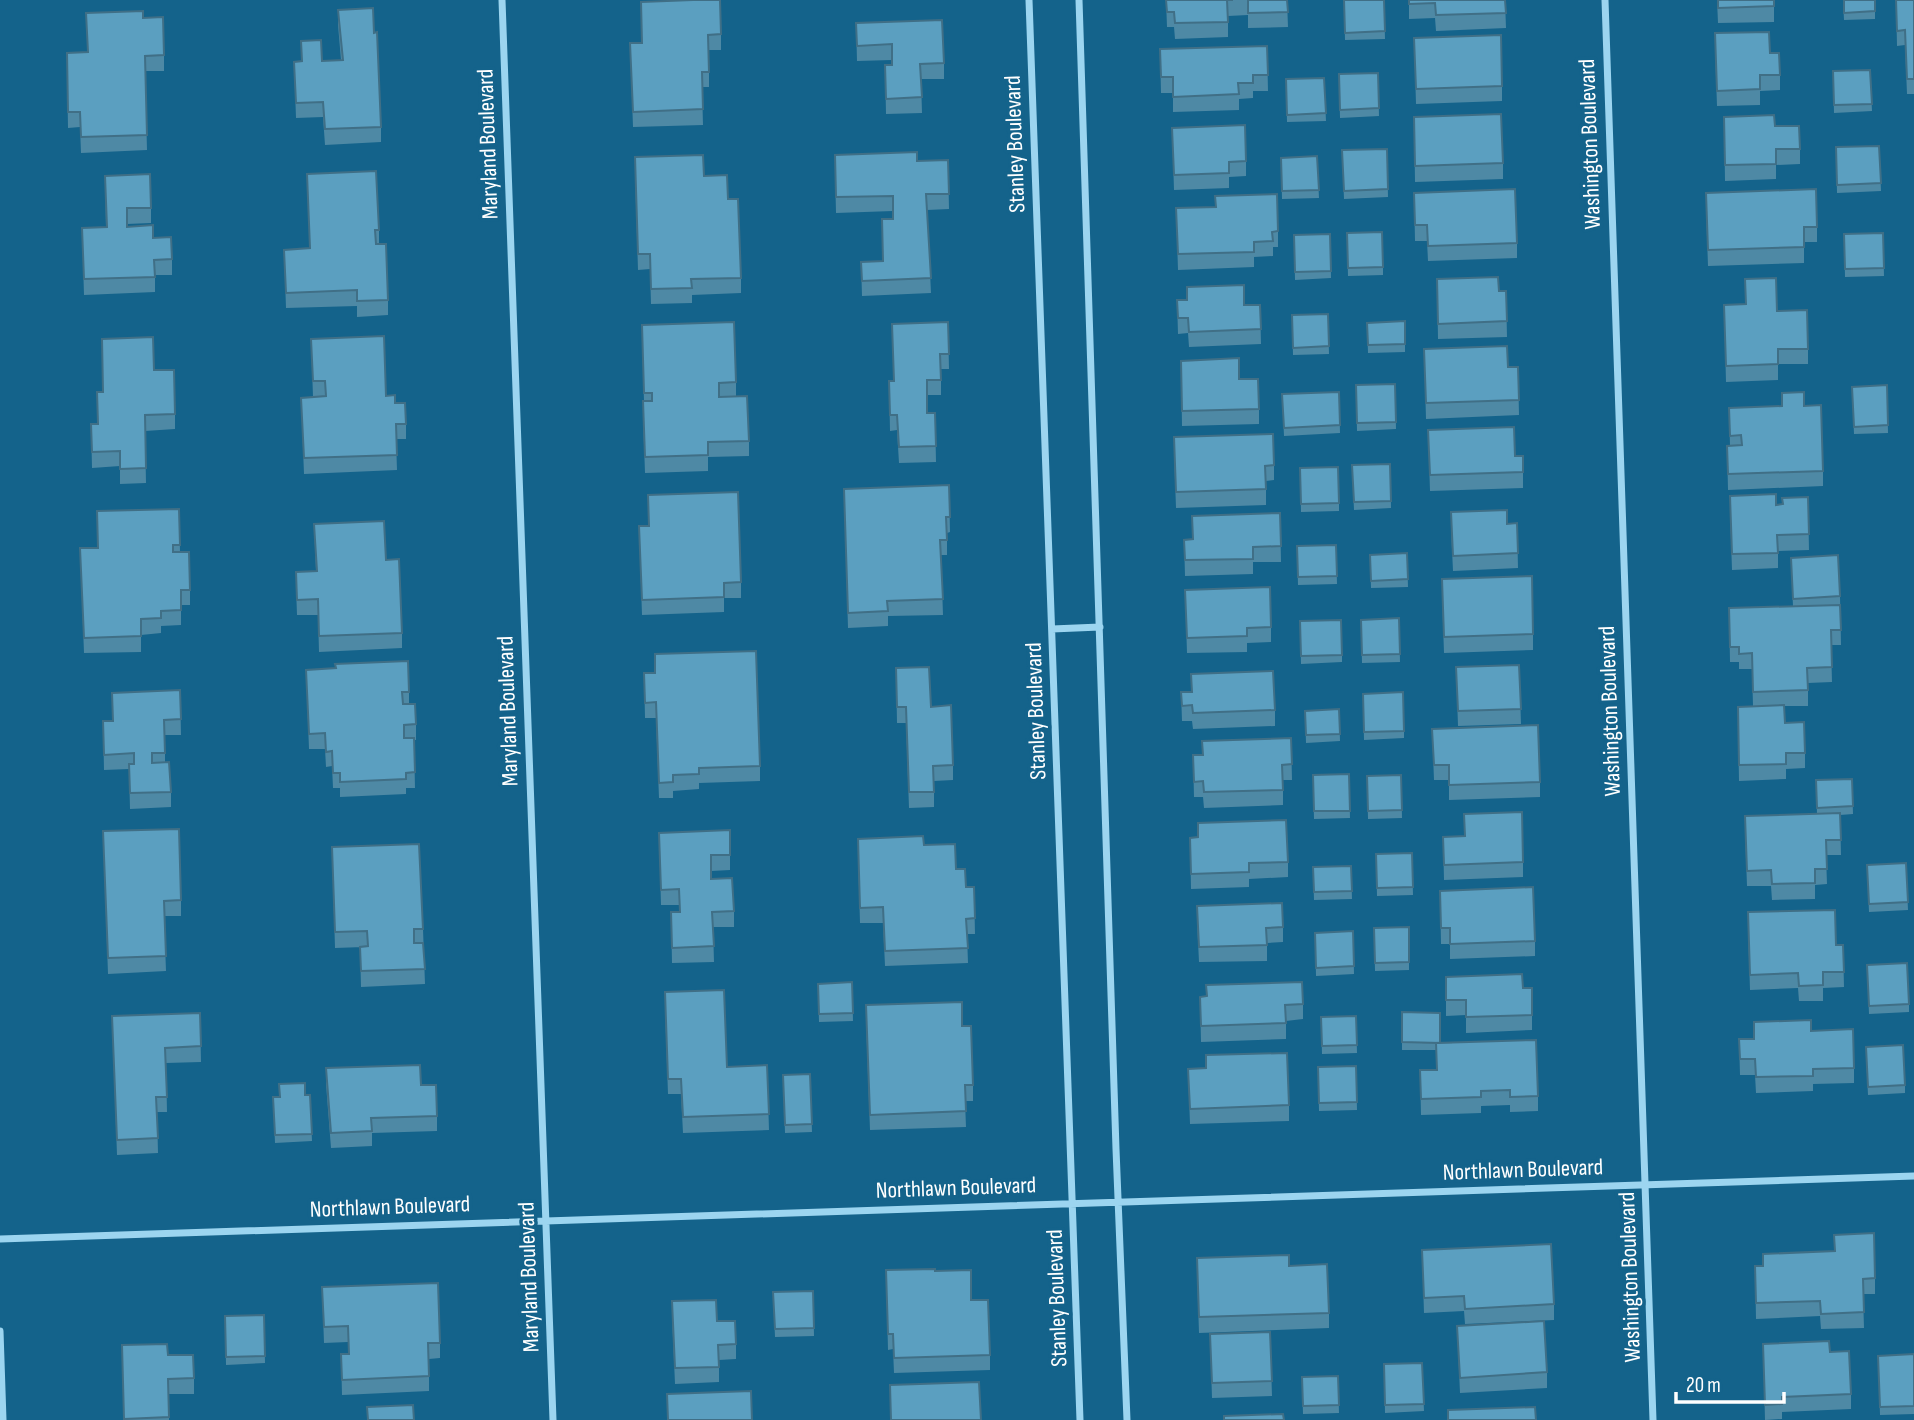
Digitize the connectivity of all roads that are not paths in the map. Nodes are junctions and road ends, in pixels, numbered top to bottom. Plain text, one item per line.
1 (502, 0) edge
2 (1029, 0) edge
3 (1079, 0) edge
4 (1605, 0) edge
5 (1100, 627) junction
6 (1052, 629) junction
7 (1914, 1176) edge
8 (1646, 1185) junction
9 (1119, 1202) junction
10 (1072, 1204) junction
11 (546, 1222) junction
12 (0, 1239) edge
13 (0, 1331) edge
14 (3, 1420) edge
15 (553, 1420) edge
16 (1080, 1420) edge
17 (1127, 1420) edge
18 (1654, 1420) edge

1 - 11 street, Maryland Boulevard
2 - 6 street, Stanley Boulevard
3 - 5 street
4 - 8 street, Washington Boulevard
5 - 6 street
5 - 9 street
6 - 10 street, Stanley Boulevard
7 - 8 street, Northlawn Boulevard
8 - 9 street, Northlawn Boulevard
8 - 18 street, Washington Boulevard
9 - 10 street, Northlawn Boulevard
9 - 17 street
10 - 11 street, Northlawn Boulevard
10 - 16 street, Stanley Boulevard
11 - 12 street, Northlawn Boulevard
11 - 15 street, Maryland Boulevard
13 - 14 street

